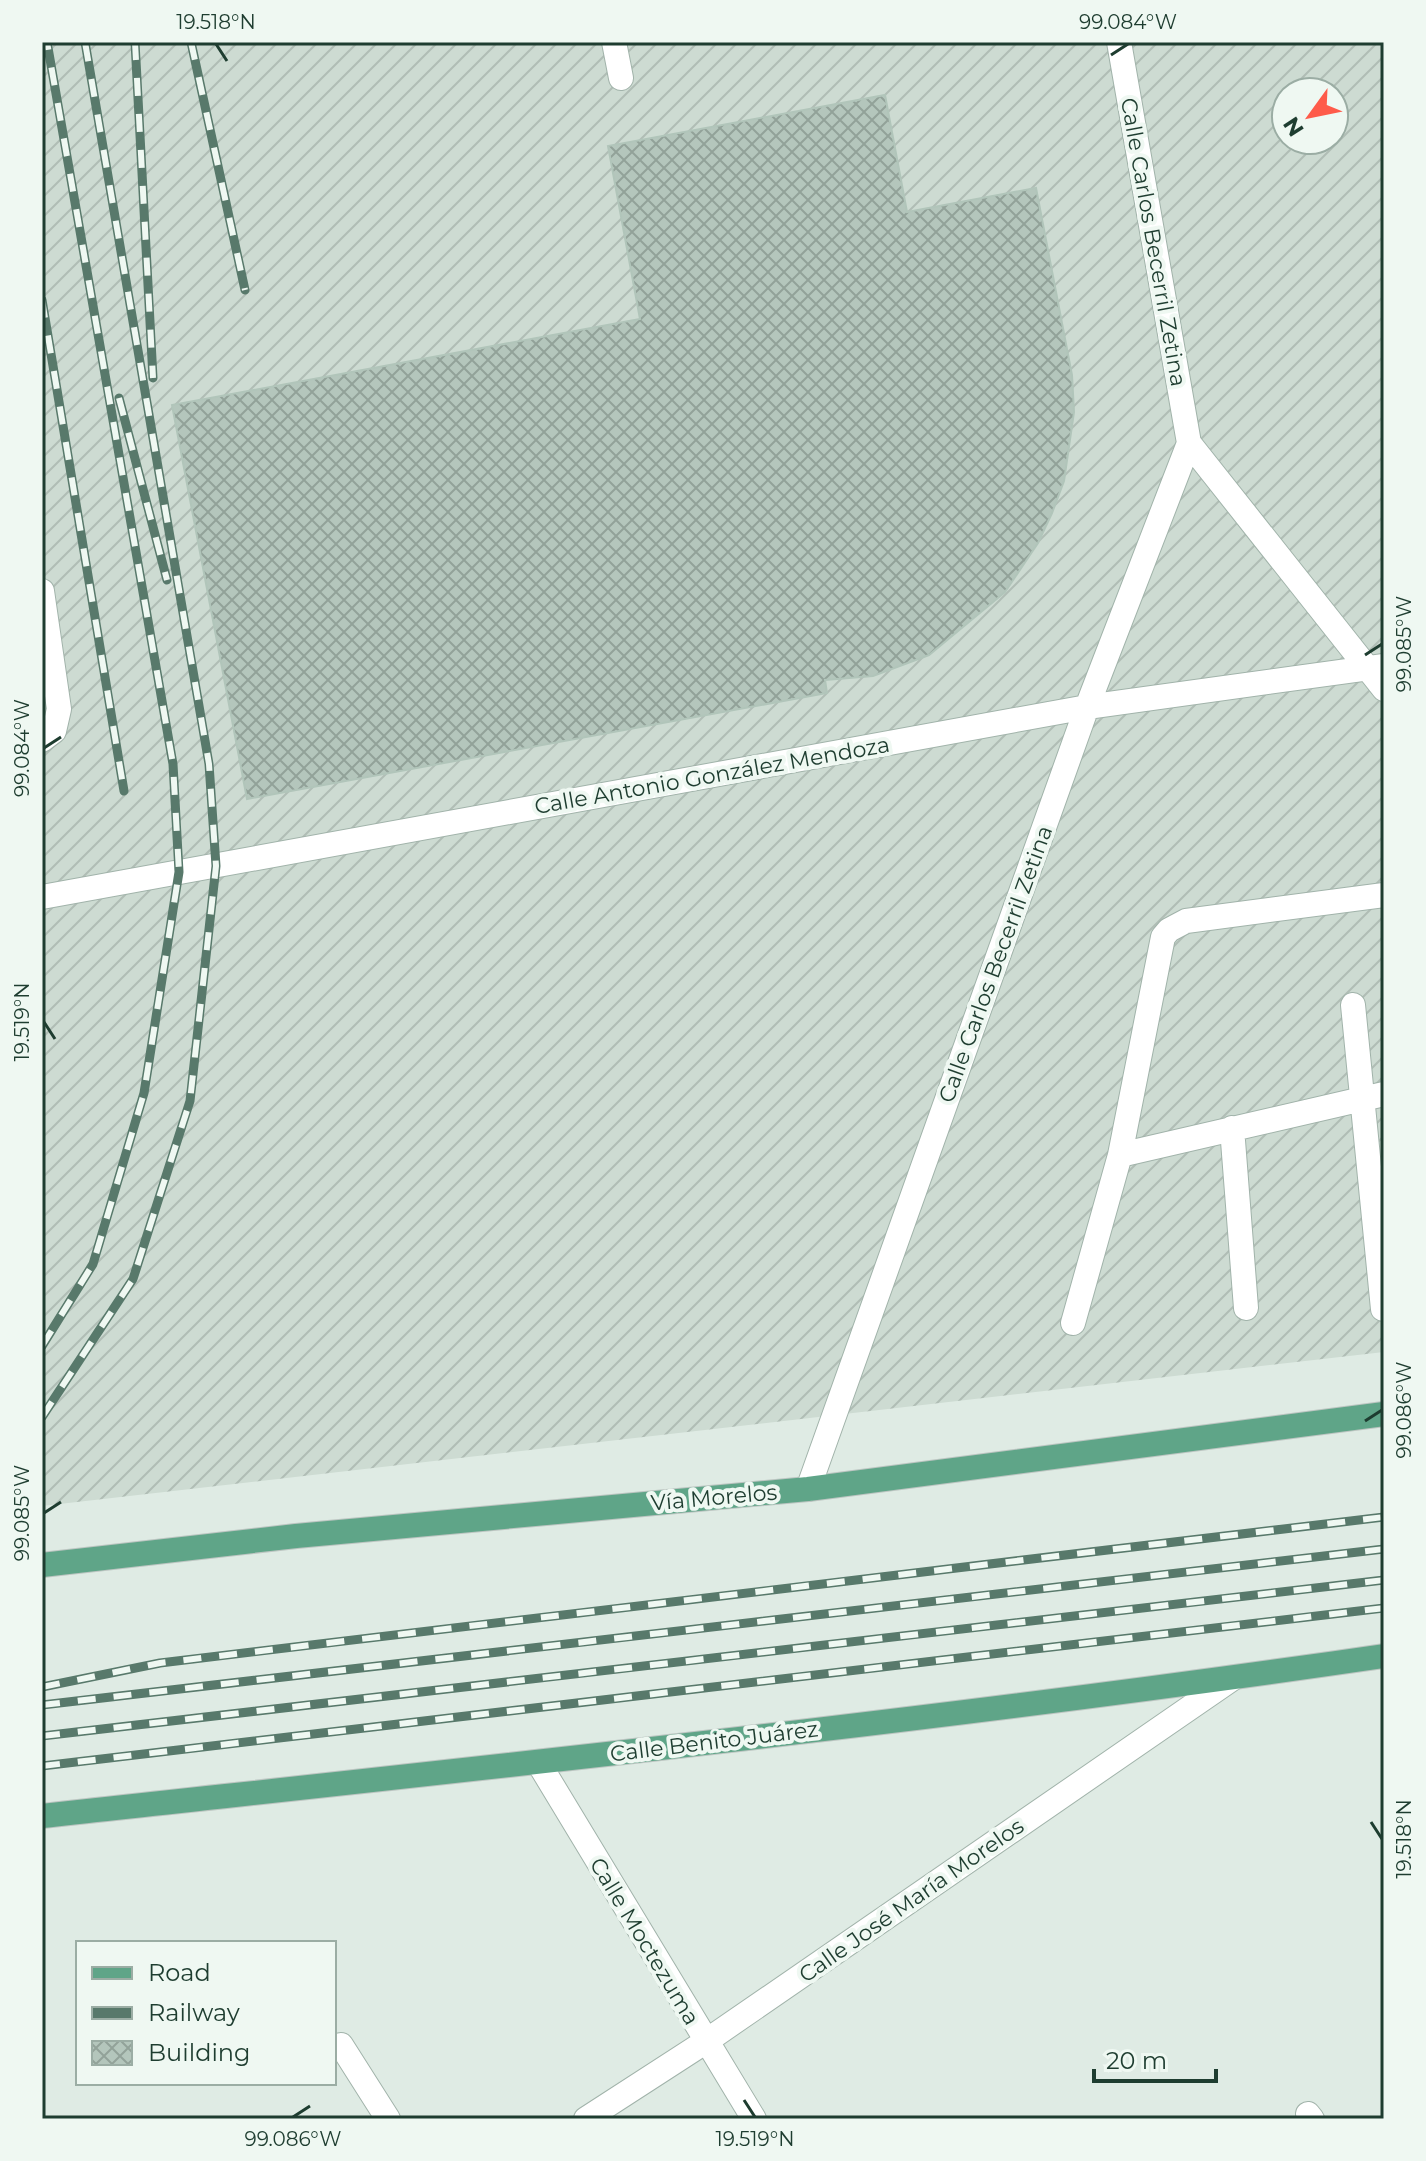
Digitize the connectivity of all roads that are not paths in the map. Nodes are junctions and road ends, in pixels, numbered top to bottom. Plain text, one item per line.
1 (614, 42) edge
2 (1119, 42) edge
3 (621, 78) dead end
4 (1189, 443) junction
5 (42, 591) edge
6 (1375, 668) edge
7 (1384, 689) edge
8 (1087, 707) junction
9 (42, 740) edge
10 (1384, 895) edge
11 (42, 897) edge
12 (1353, 1005) dead end
13 (1374, 1096) edge
14 (1232, 1128) junction
15 (1120, 1155) junction
16 (1246, 1308) dead end
17 (1383, 1309) edge
18 (1073, 1323) dead end
19 (1384, 1414) edge
20 (808, 1489) junction
21 (42, 1565) edge
22 (1384, 1656) edge
23 (1233, 1678) junction
24 (538, 1762) junction
25 (42, 1816) edge
26 (705, 2042) junction
27 (341, 2045) dead end
28 (388, 2119) edge
29 (586, 2119) edge
30 (754, 2119) edge

1 - 3 street
2 - 4 street, Calle Carlos Becerril Zetina
4 - 6 street, Calle Carlos Becerril Zetina
4 - 8 street, Calle Carlos Becerril Zetina
5 - 9 street
6 - 7 street, Calle Carlos Becerril Zetina
6 - 8 street, Calle Antonio González Mendoza
8 - 11 street, Calle Antonio González Mendoza
8 - 20 street, Calle Carlos Becerril Zetina
10 - 15 street
12 - 13 street
13 - 14 street
13 - 17 street
14 - 15 street
14 - 16 street
15 - 18 street
19 - 20 main road, Vía Morelos
20 - 21 main road, Vía Morelos
22 - 23 main road, Calle Benito Juárez
23 - 24 main road, Calle Benito Juárez
23 - 26 street, Calle José María Morelos
24 - 25 main road, Calle Benito Juárez
24 - 26 street, Calle Moctezuma
26 - 29 street, Calle José María Morelos
26 - 30 street, Calle Moctezuma
27 - 28 street

